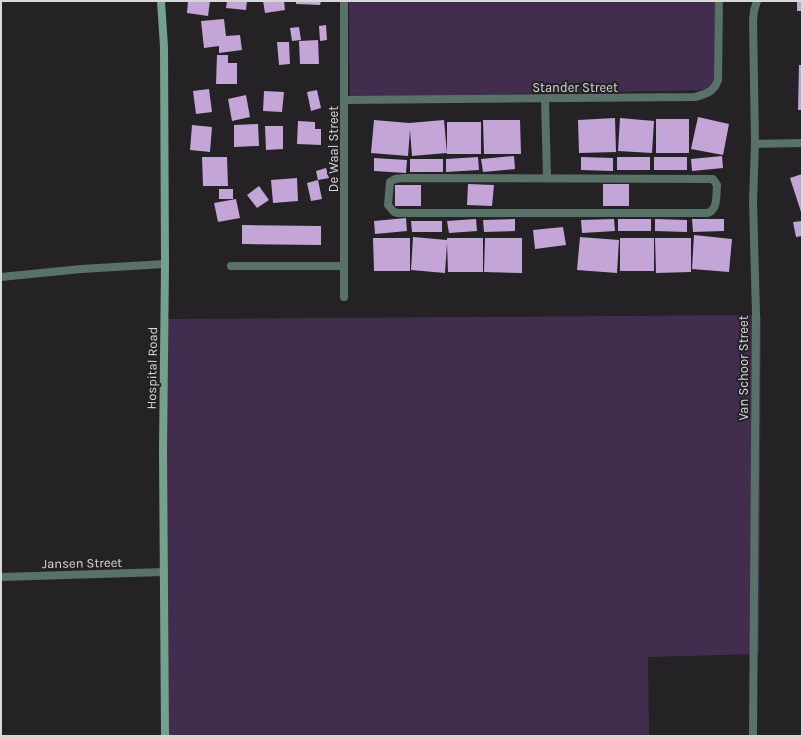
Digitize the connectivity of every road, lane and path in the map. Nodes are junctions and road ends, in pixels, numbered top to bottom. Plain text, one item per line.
1 (161, 1) edge
2 (344, 1) edge
3 (719, 1) edge
4 (757, 1) edge
5 (545, 99) junction
6 (345, 100) junction
7 (802, 143) edge
8 (755, 144) junction
9 (547, 178) junction
10 (166, 264) junction
11 (231, 266) dead end
12 (344, 266) junction
13 (1, 277) edge
14 (344, 297) dead end
15 (164, 572) junction
16 (1, 577) edge
17 (165, 736) edge
18 (753, 736) edge

1 - 10 main road, Hospital Road
2 - 6 street, De Waal Street
3 - 5 street, Stander Street
4 - 8 street, Van Schoor Street
5 - 6 street, Stander Street
5 - 9 street
6 - 12 street, De Waal Street
7 - 8 street
8 - 18 street, Van Schoor Street
9 - 9 street
10 - 13 street
10 - 15 main road, Hospital Road
11 - 12 street
12 - 14 street, De Waal Street
15 - 16 street, Jansen Street
15 - 17 main road, Hospital Road

